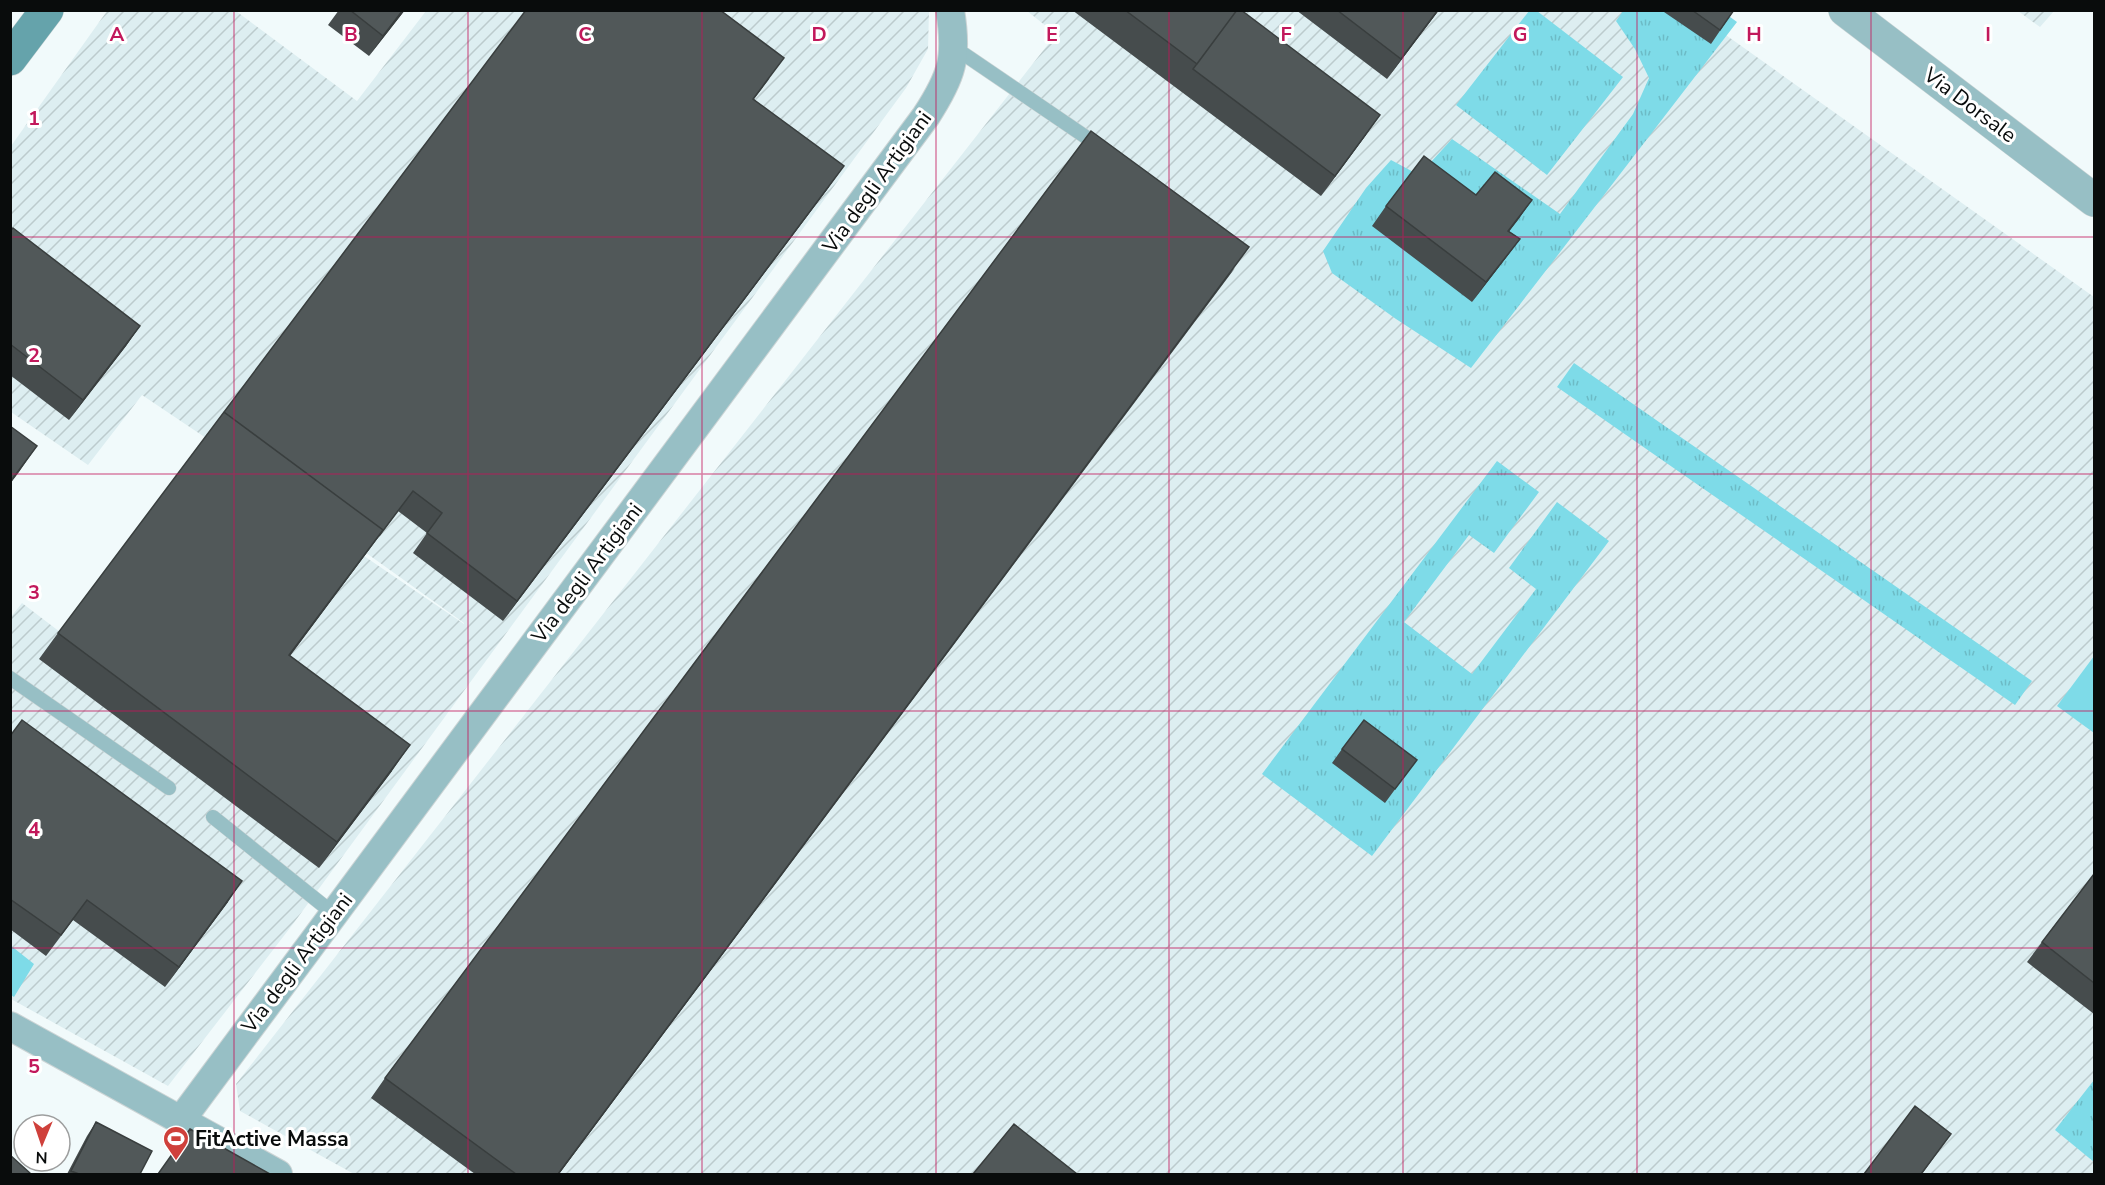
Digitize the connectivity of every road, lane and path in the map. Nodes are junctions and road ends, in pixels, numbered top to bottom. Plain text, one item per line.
1 (47, 10) edge
2 (950, 10) edge
3 (1845, 10) edge
4 (955, 48) junction
5 (10, 59) edge
6 (1113, 155) edge
7 (2094, 200) edge
8 (10, 678) edge
9 (169, 788) dead end
10 (213, 817) dead end
11 (334, 914) junction
12 (10, 1026) edge
13 (181, 1120) junction
14 (278, 1174) edge

1 - 5 main road
2 - 4 street, Via degli Artigiani
3 - 7 street, Via Dorsale
4 - 6 lane
4 - 11 street, Via degli Artigiani
8 - 9 lane
10 - 11 lane
11 - 13 street, Via degli Artigiani
12 - 13 street
13 - 14 street

